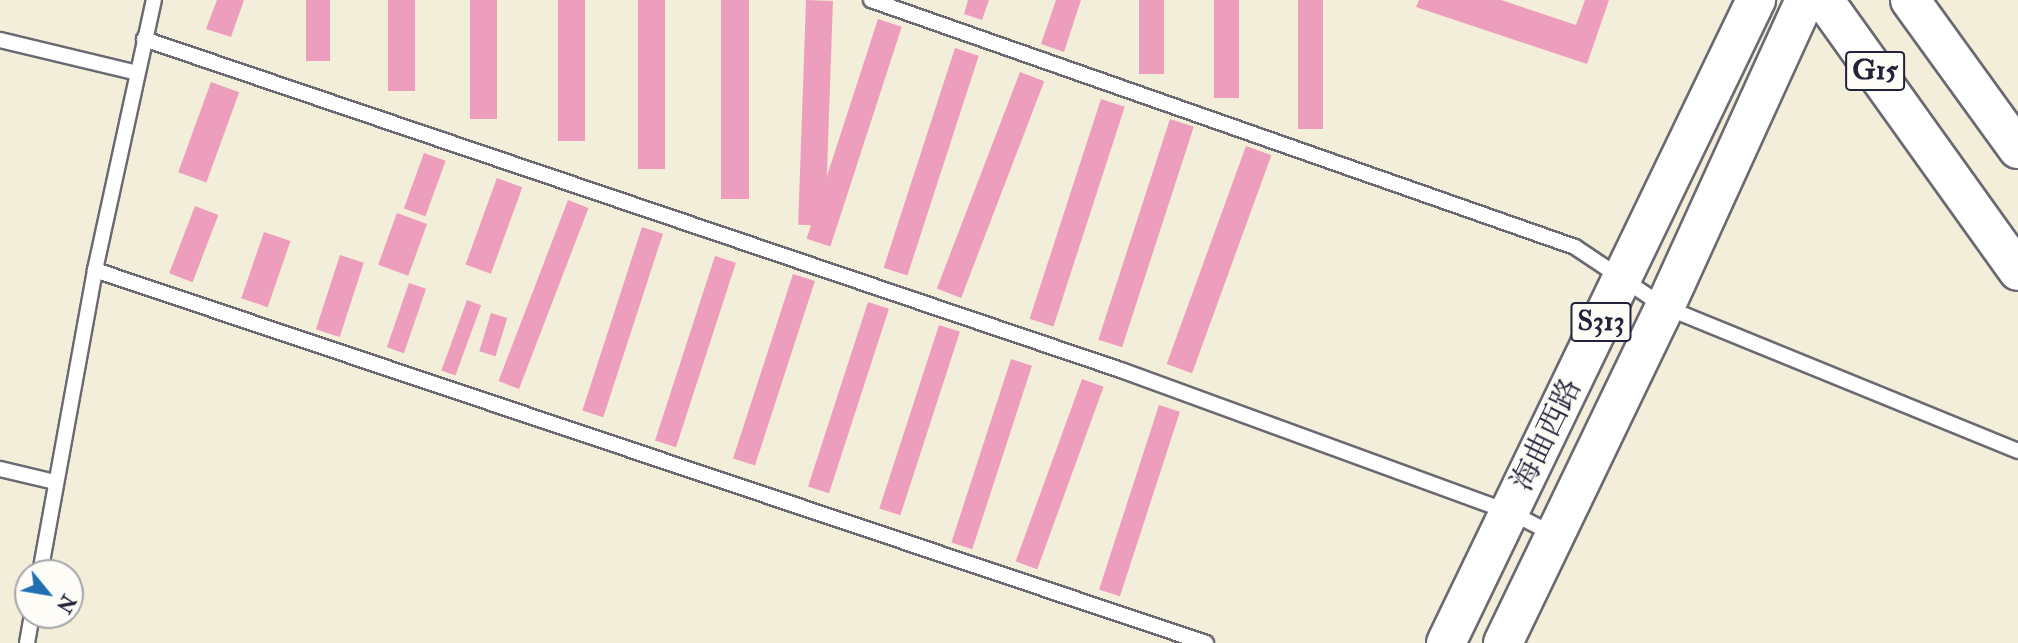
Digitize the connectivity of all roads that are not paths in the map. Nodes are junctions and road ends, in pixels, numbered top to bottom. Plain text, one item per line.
1 (154, 0) edge
2 (872, 0) edge
3 (1756, 0) edge
4 (1805, 0) edge
5 (1824, 0) edge
6 (1910, 0) edge
7 (144, 39) junction
8 (0, 40) edge
9 (137, 73) junction
10 (2018, 149) edge
11 (95, 270) junction
12 (2018, 271) edge
13 (1622, 278) junction
14 (1665, 307) junction
15 (2018, 451) edge
16 (0, 469) edge
17 (55, 482) junction
18 (1510, 512) junction
19 (1556, 536) junction
20 (42, 559) edge
21 (1206, 643) edge
22 (1446, 643) edge
23 (1503, 643) edge

1 - 7 lane
2 - 13 lane
3 - 13 main road, 海曲西路 / S313
4 - 14 main road, 海曲西路 / S313
5 - 12 main road, G15
6 - 10 main road, G15
7 - 9 lane
7 - 18 lane
8 - 9 lane
9 - 11 lane
11 - 17 lane
11 - 21 lane
13 - 14 lane
13 - 18 main road, 海曲西路 / S313
14 - 15 lane
14 - 19 main road, 海曲西路 / S313
16 - 17 lane
17 - 20 lane
18 - 19 lane
18 - 22 main road, 海曲西路 / S313
19 - 23 main road, 海曲西路 / S313

